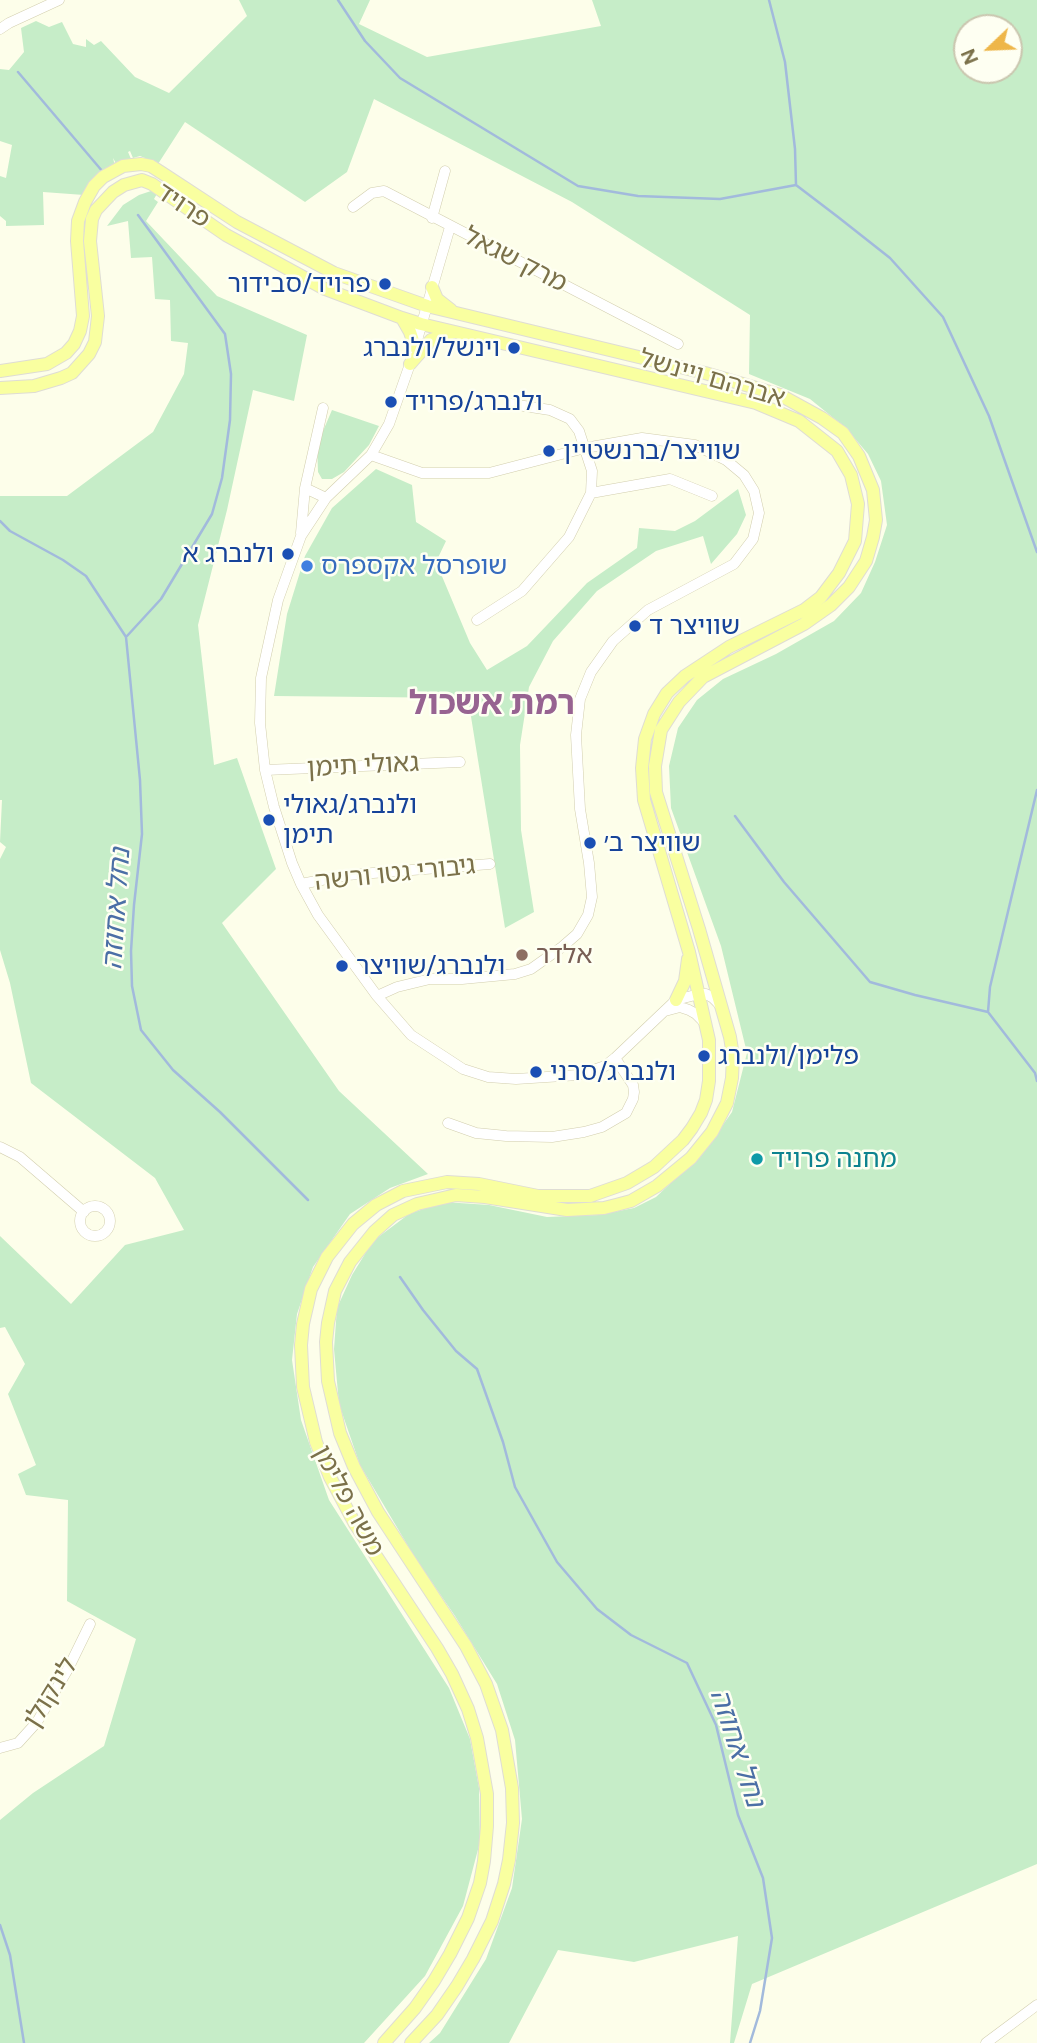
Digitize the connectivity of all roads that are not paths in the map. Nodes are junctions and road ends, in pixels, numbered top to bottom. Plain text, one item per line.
1 (59, 0) edge
2 (0, 29) edge
3 (446, 171) dead end
4 (353, 207) dead end
5 (432, 218) junction
6 (450, 227) junction
7 (432, 286) junction
8 (426, 306) junction
9 (454, 312) junction
10 (402, 318) junction
11 (421, 324) junction
12 (458, 333) junction
13 (678, 344) dead end
14 (415, 347) junction
15 (410, 365) junction
16 (0, 371) edge
17 (0, 388) edge
18 (511, 404) dead end
19 (323, 408) dead end
20 (585, 448) junction
21 (371, 455) junction
22 (305, 488) junction
23 (591, 493) junction
24 (712, 496) dead end
25 (326, 498) junction
26 (301, 536) junction
27 (477, 621) dead end
28 (460, 762) dead end
29 (265, 770) junction
30 (490, 864) dead end
31 (301, 884) junction
32 (689, 952) junction
33 (699, 994) junction
34 (377, 996) junction
35 (676, 1000) junction
36 (723, 1008) junction
37 (664, 1011) junction
38 (706, 1024) junction
39 (615, 1058) junction
40 (448, 1123) dead end
41 (0, 1147) edge
42 (83, 1212) dead end
43 (90, 1624) dead end
44 (0, 1748) edge
45 (1037, 2005) edge
46 (384, 2043) edge
47 (411, 2043) edge
48 (986, 2043) edge

1 - 2 street
3 - 5 street
4 - 5 street, מרק שגאל
5 - 6 street, מרק שגאל
6 - 7 street
6 - 13 street, מרק שגאל
7 - 8 street
7 - 9 main road
8 - 9 main road, אברהם ויינשל
8 - 11 street
8 - 16 main road, פרויד
9 - 36 main road, אברהם ויינשל
10 - 11 main road, פרויד
10 - 14 main road
10 - 17 main road, פרויד
11 - 12 main road, אברהם ויינשל
11 - 14 street
12 - 15 main road
12 - 32 main road, אברהם ויינשל
14 - 15 street
15 - 21 street
18 - 20 street
19 - 22 street
20 - 21 street
20 - 23 street
20 - 34 street
21 - 25 street
22 - 25 street
22 - 26 street
23 - 24 street
23 - 27 street
25 - 26 street
26 - 29 street
28 - 29 street, גאולי תימן
29 - 31 street
30 - 31 street, גיבורי גטו ורשה
31 - 34 street
32 - 33 main road, אברהם ויינשל
32 - 35 main road
33 - 35 street
33 - 36 street
33 - 38 main road, משה פלימן
34 - 39 street
35 - 37 street
36 - 47 main road, משה פלימן
37 - 38 street
37 - 39 street
38 - 46 main road, משה פלימן
39 - 40 street
41 - 42 street
43 - 44 street, לינקולן
45 - 48 street

